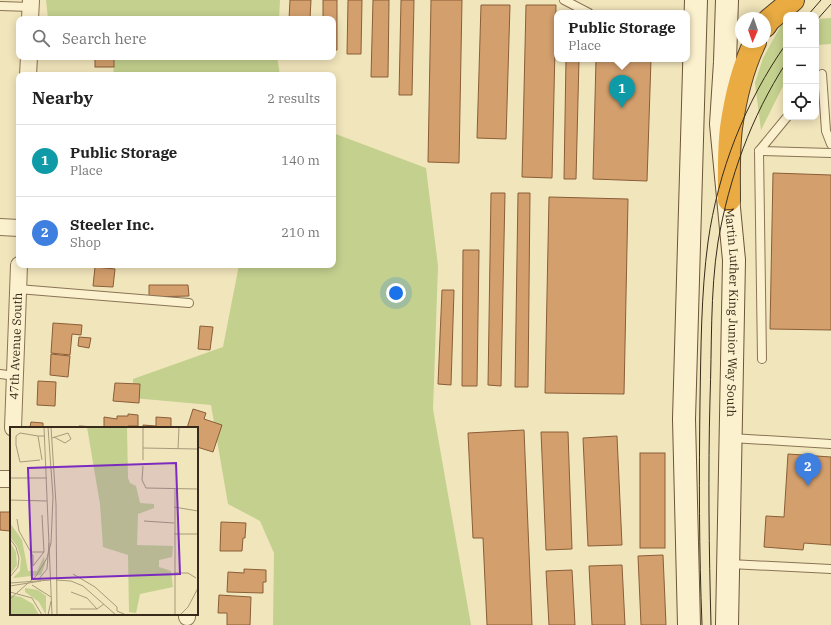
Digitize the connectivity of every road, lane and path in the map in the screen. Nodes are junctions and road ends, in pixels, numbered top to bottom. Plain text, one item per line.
1 (564, 0) edge
2 (696, 0) edge
3 (727, 0) edge
4 (793, 0) edge
5 (0, 6) edge
6 (31, 9) edge
7 (583, 10) edge
8 (771, 18) edge
9 (752, 48) edge
10 (29, 60) edge
11 (28, 72) edge
12 (819, 78) edge
13 (785, 120) edge
14 (831, 144) edge
15 (759, 151) junction
16 (831, 153) edge
17 (729, 200) junction
18 (0, 227) edge
19 (16, 228) edge
20 (19, 268) edge
21 (18, 289) junction
22 (189, 303) dead end
23 (762, 358) dead end
24 (8, 375) edge
25 (13, 427) edge
26 (730, 438) junction
27 (831, 444) edge
28 (727, 563) junction
29 (831, 570) edge
30 (689, 625) edge
31 (727, 625) edge

1 - 7 lane
2 - 30 main road
3 - 17 main road, Martin Luther King Junior Way South
4 - 8 highway
5 - 6 lane
9 - 17 highway
10 - 11 street
12 - 14 lane
13 - 15 lane
15 - 16 lane
15 - 23 lane
17 - 26 main road, Martin Luther King Junior Way South
18 - 19 street
20 - 21 street, 47th Avenue South
21 - 22 lane
21 - 24 street, 47th Avenue South
24 - 25 street, 47th Avenue South
26 - 27 lane
26 - 28 main road, Martin Luther King Junior Way South
28 - 29 lane
28 - 31 main road, Martin Luther King Junior Way South

